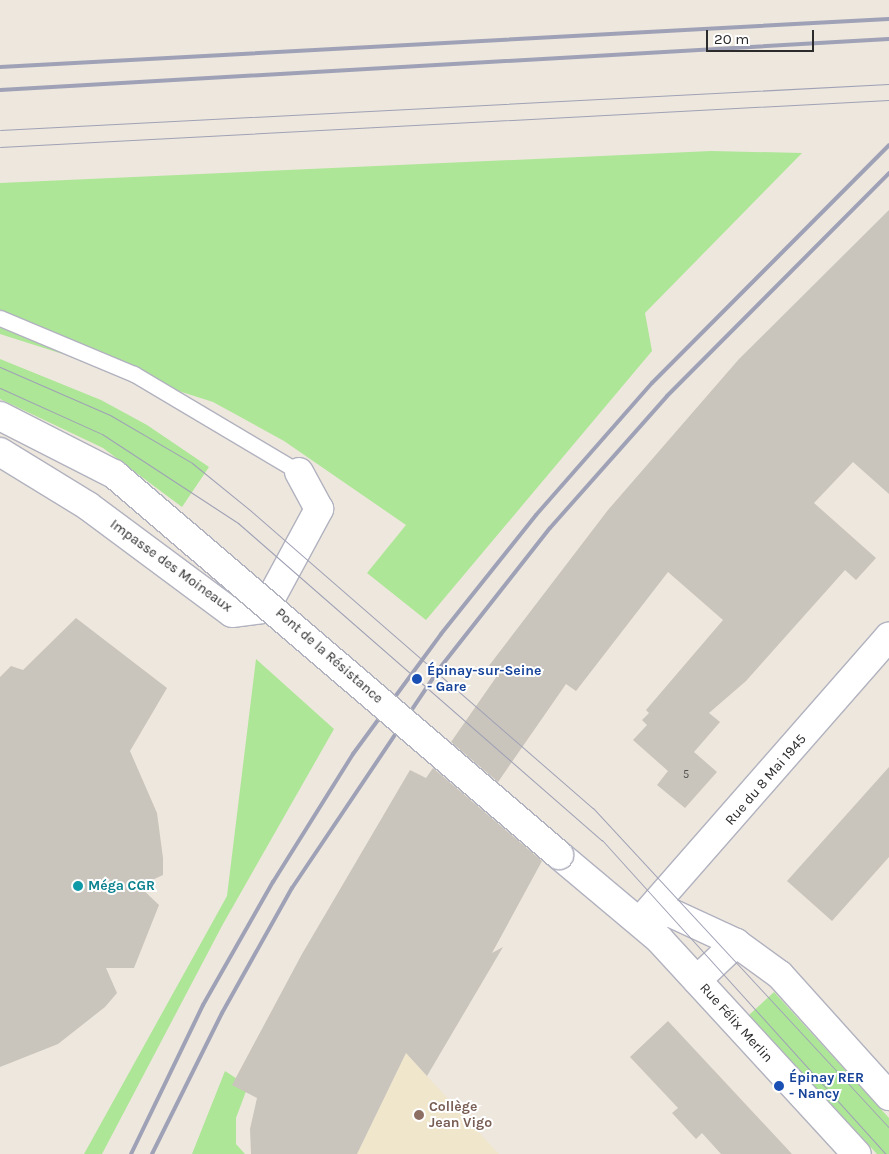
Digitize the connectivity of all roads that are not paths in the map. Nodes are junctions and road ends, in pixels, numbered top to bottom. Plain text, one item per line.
1 (0, 318) edge
2 (0, 416) edge
3 (0, 452) edge
4 (299, 472) joint
5 (889, 637) edge
6 (640, 921) junction
7 (736, 943) junction
8 (697, 980) junction
9 (889, 1096) edge
10 (857, 1154) edge

1 - 4 lane
2 - 6 street, Pont de la Résistance, bridge
3 - 4 street, Impasse des Moineaux
5 - 6 street, Rue du 8 Mai 1945
6 - 7 street
6 - 8 street, Rue Félix Merlin
7 - 8 street, Rue Félix Merlin
7 - 9 street
8 - 10 street, Rue Félix Merlin

